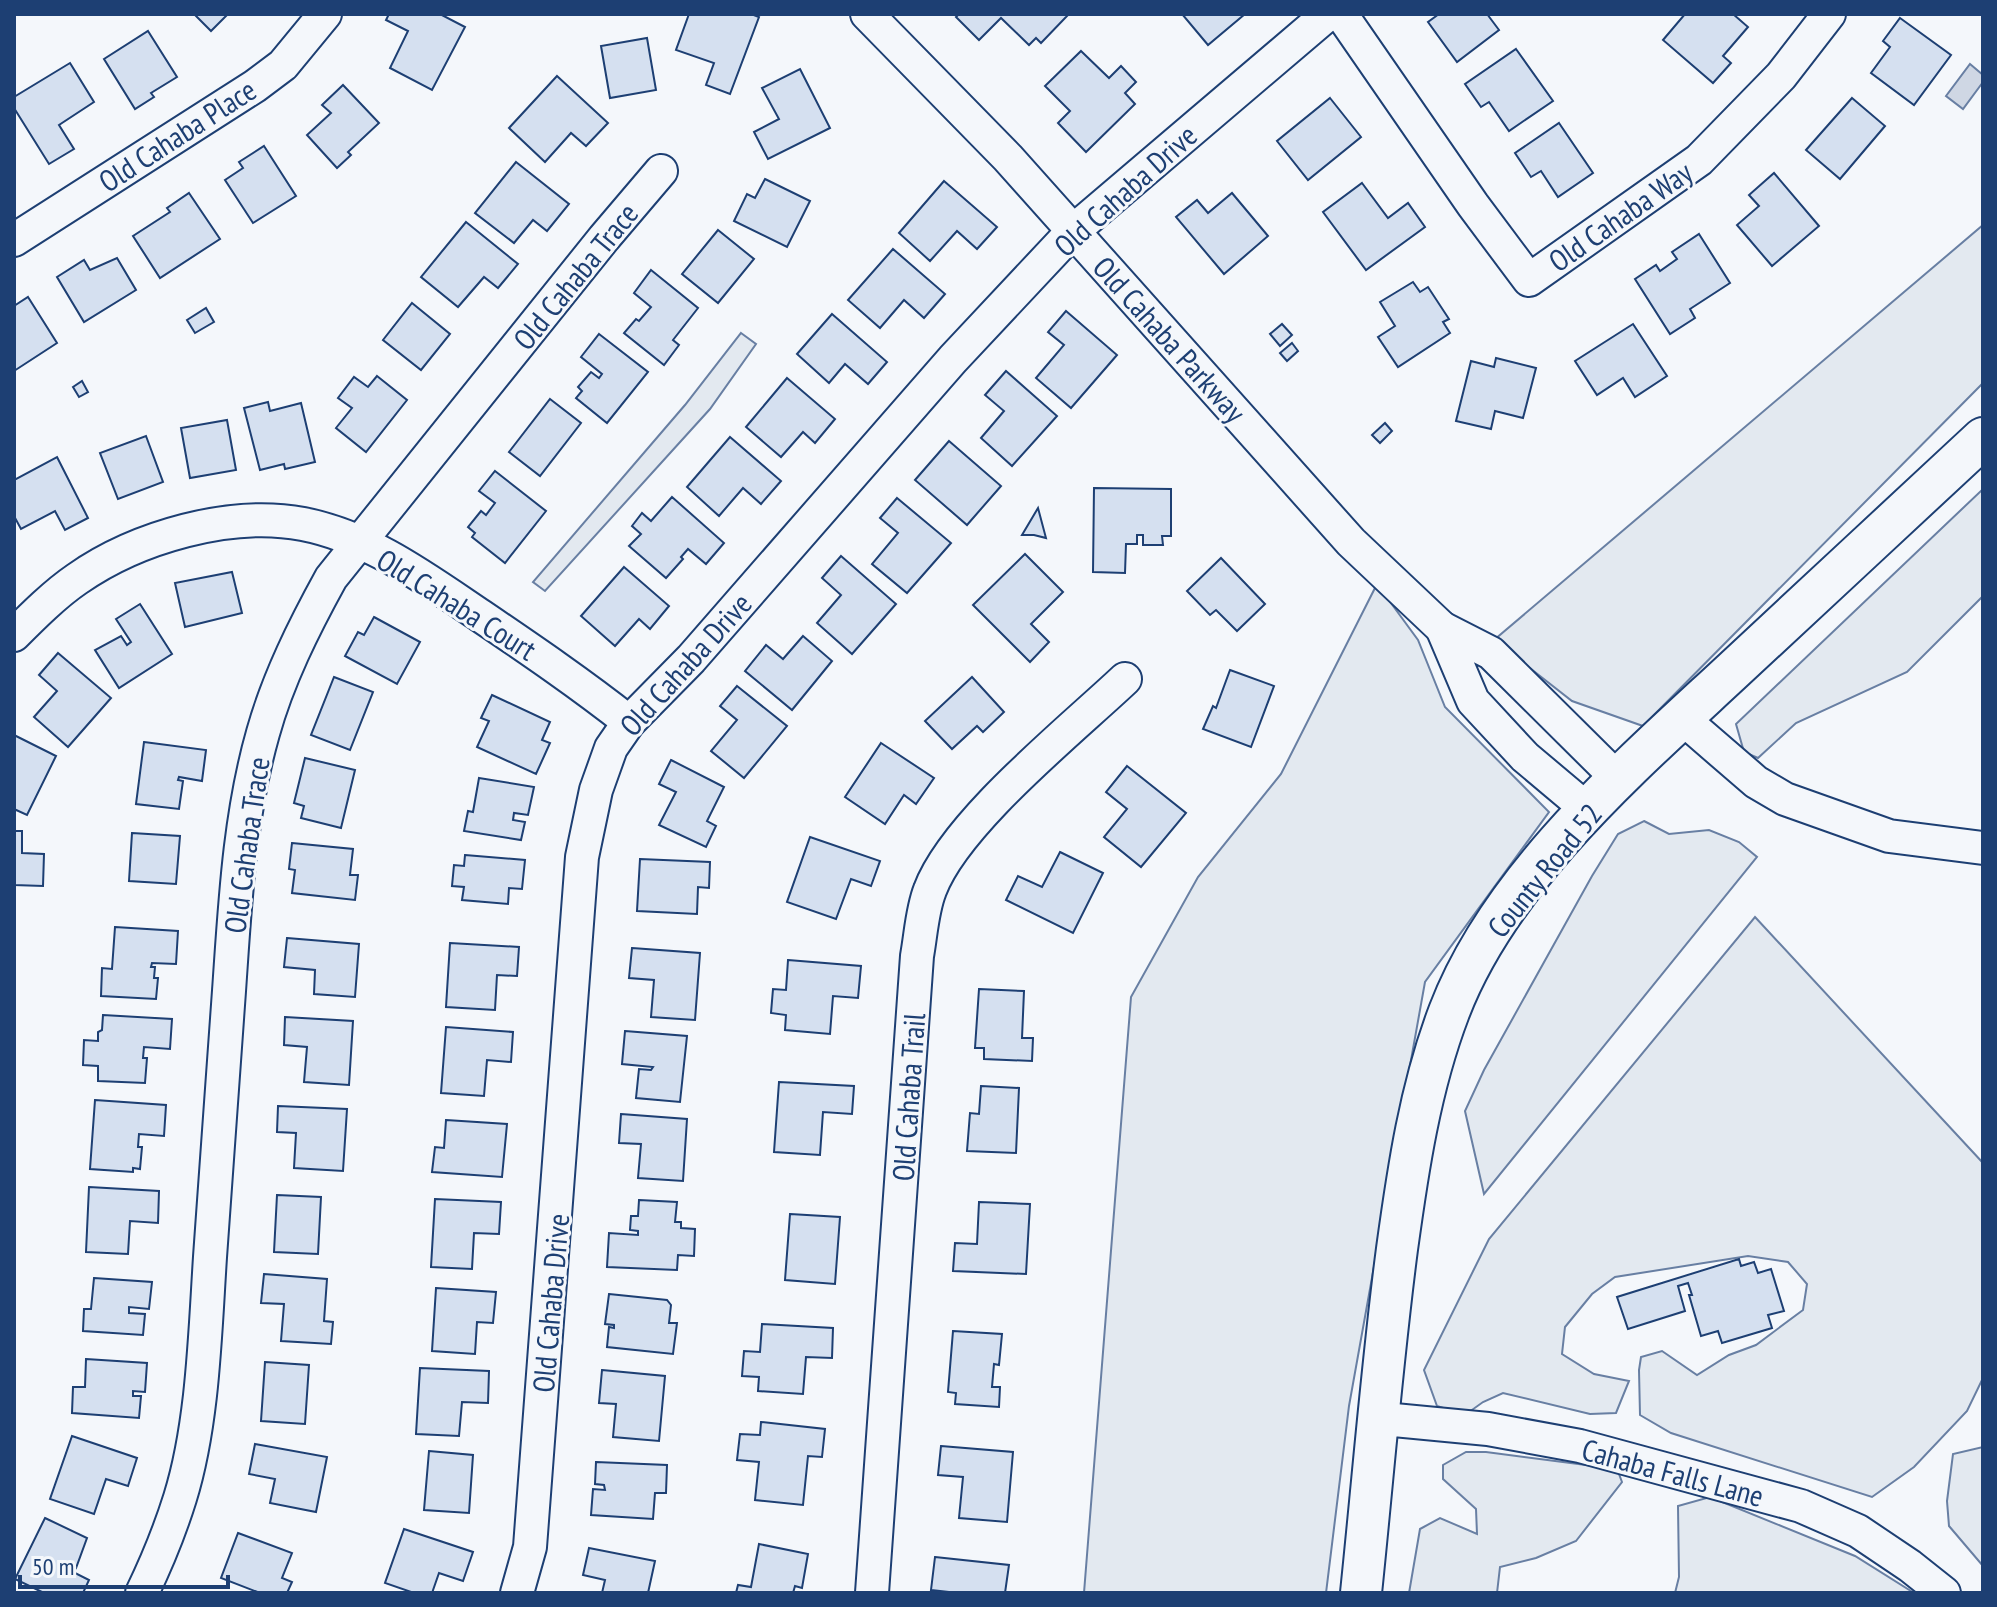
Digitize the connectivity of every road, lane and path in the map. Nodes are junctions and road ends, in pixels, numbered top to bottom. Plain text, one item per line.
1 (325, 14) edge
2 (867, 14) edge
3 (1328, 14) edge
4 (1341, 14) edge
5 (1829, 14) edge
6 (661, 171) dead end
7 (1072, 232) junction
8 (14, 240) edge
9 (1983, 438) edge
10 (358, 544) junction
11 (1442, 628) junction
12 (14, 635) edge
13 (1125, 679) dead end
14 (1682, 718) junction
15 (629, 722) junction
16 (1619, 780) junction
17 (1588, 810) junction
18 (1983, 848) edge
19 (1378, 1427) junction
20 (142, 1593) edge
21 (517, 1593) edge
22 (872, 1593) edge
23 (1361, 1593) edge
24 (1944, 1593) edge

1 - 8 street, Old Cahaba Place
2 - 7 street, Old Cahaba Parkway
3 - 7 street, Old Cahaba Drive
4 - 5 street, Old Cahaba Way
6 - 10 street, Old Cahaba Trace
7 - 11 street, Old Cahaba Parkway
7 - 15 street, Old Cahaba Drive
9 - 14 main road, County Road 52
10 - 12 street, Old Cahaba Court
10 - 15 street, Old Cahaba Court
10 - 20 street, Old Cahaba Trace
11 - 16 street, Old Cahaba Parkway
11 - 17 street, Old Cahaba Parkway
13 - 22 street, Old Cahaba Trail
14 - 16 main road, County Road 52
14 - 18 street
15 - 21 street, Old Cahaba Drive
16 - 17 main road, County Road 52
17 - 19 main road, County Road 52
19 - 23 main road, County Road 52
19 - 24 street, Cahaba Falls Lane

